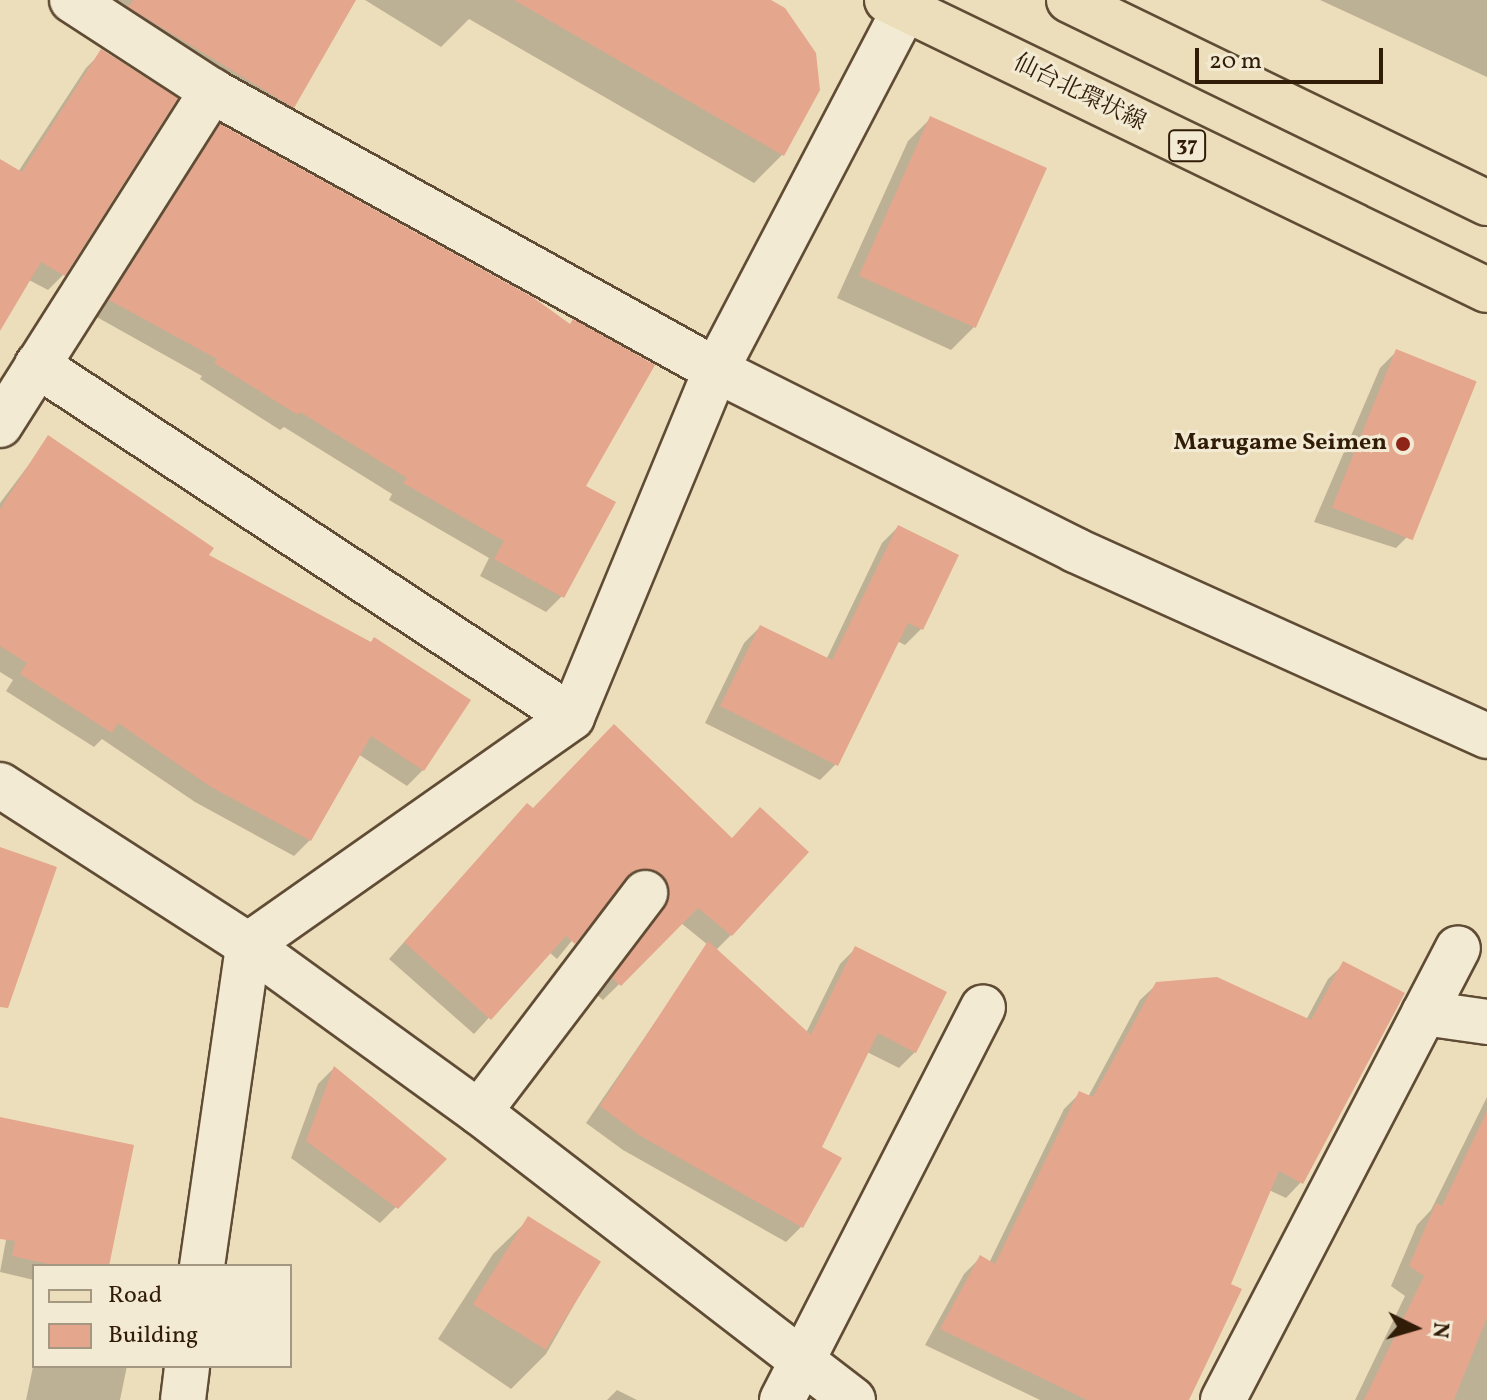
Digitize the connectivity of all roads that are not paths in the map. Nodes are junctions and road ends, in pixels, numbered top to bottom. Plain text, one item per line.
1 (72, 0) edge
2 (1069, 0) edge
3 (896, 5) edge
4 (212, 91) junction
5 (1487, 203) edge
6 (1487, 290) edge
7 (37, 365) junction
8 (716, 370) junction
9 (0, 425) edge
10 (572, 717) junction
11 (1487, 736) edge
12 (0, 785) edge
13 (645, 893) dead end
14 (248, 945) junction
15 (1458, 948) dead end
16 (983, 1008) dead end
17 (1424, 1013) junction
18 (1487, 1022) edge
19 (479, 1112) junction
20 (202, 1264) edge
21 (802, 1362) junction
22 (187, 1368) edge
23 (183, 1400) edge
24 (782, 1400) edge
25 (853, 1400) edge
26 (1223, 1400) edge

1 - 4 street
2 - 5 main road
3 - 6 main road, 仙台北環状線 / 37
3 - 8 street
4 - 7 street
4 - 8 street
7 - 9 street
7 - 10 street
8 - 10 street
8 - 11 street
10 - 14 street
12 - 14 street
13 - 19 street
14 - 19 street
14 - 20 street
15 - 17 street
16 - 21 street
17 - 18 street
17 - 26 street
19 - 21 street
21 - 24 street
21 - 25 street
22 - 23 street

